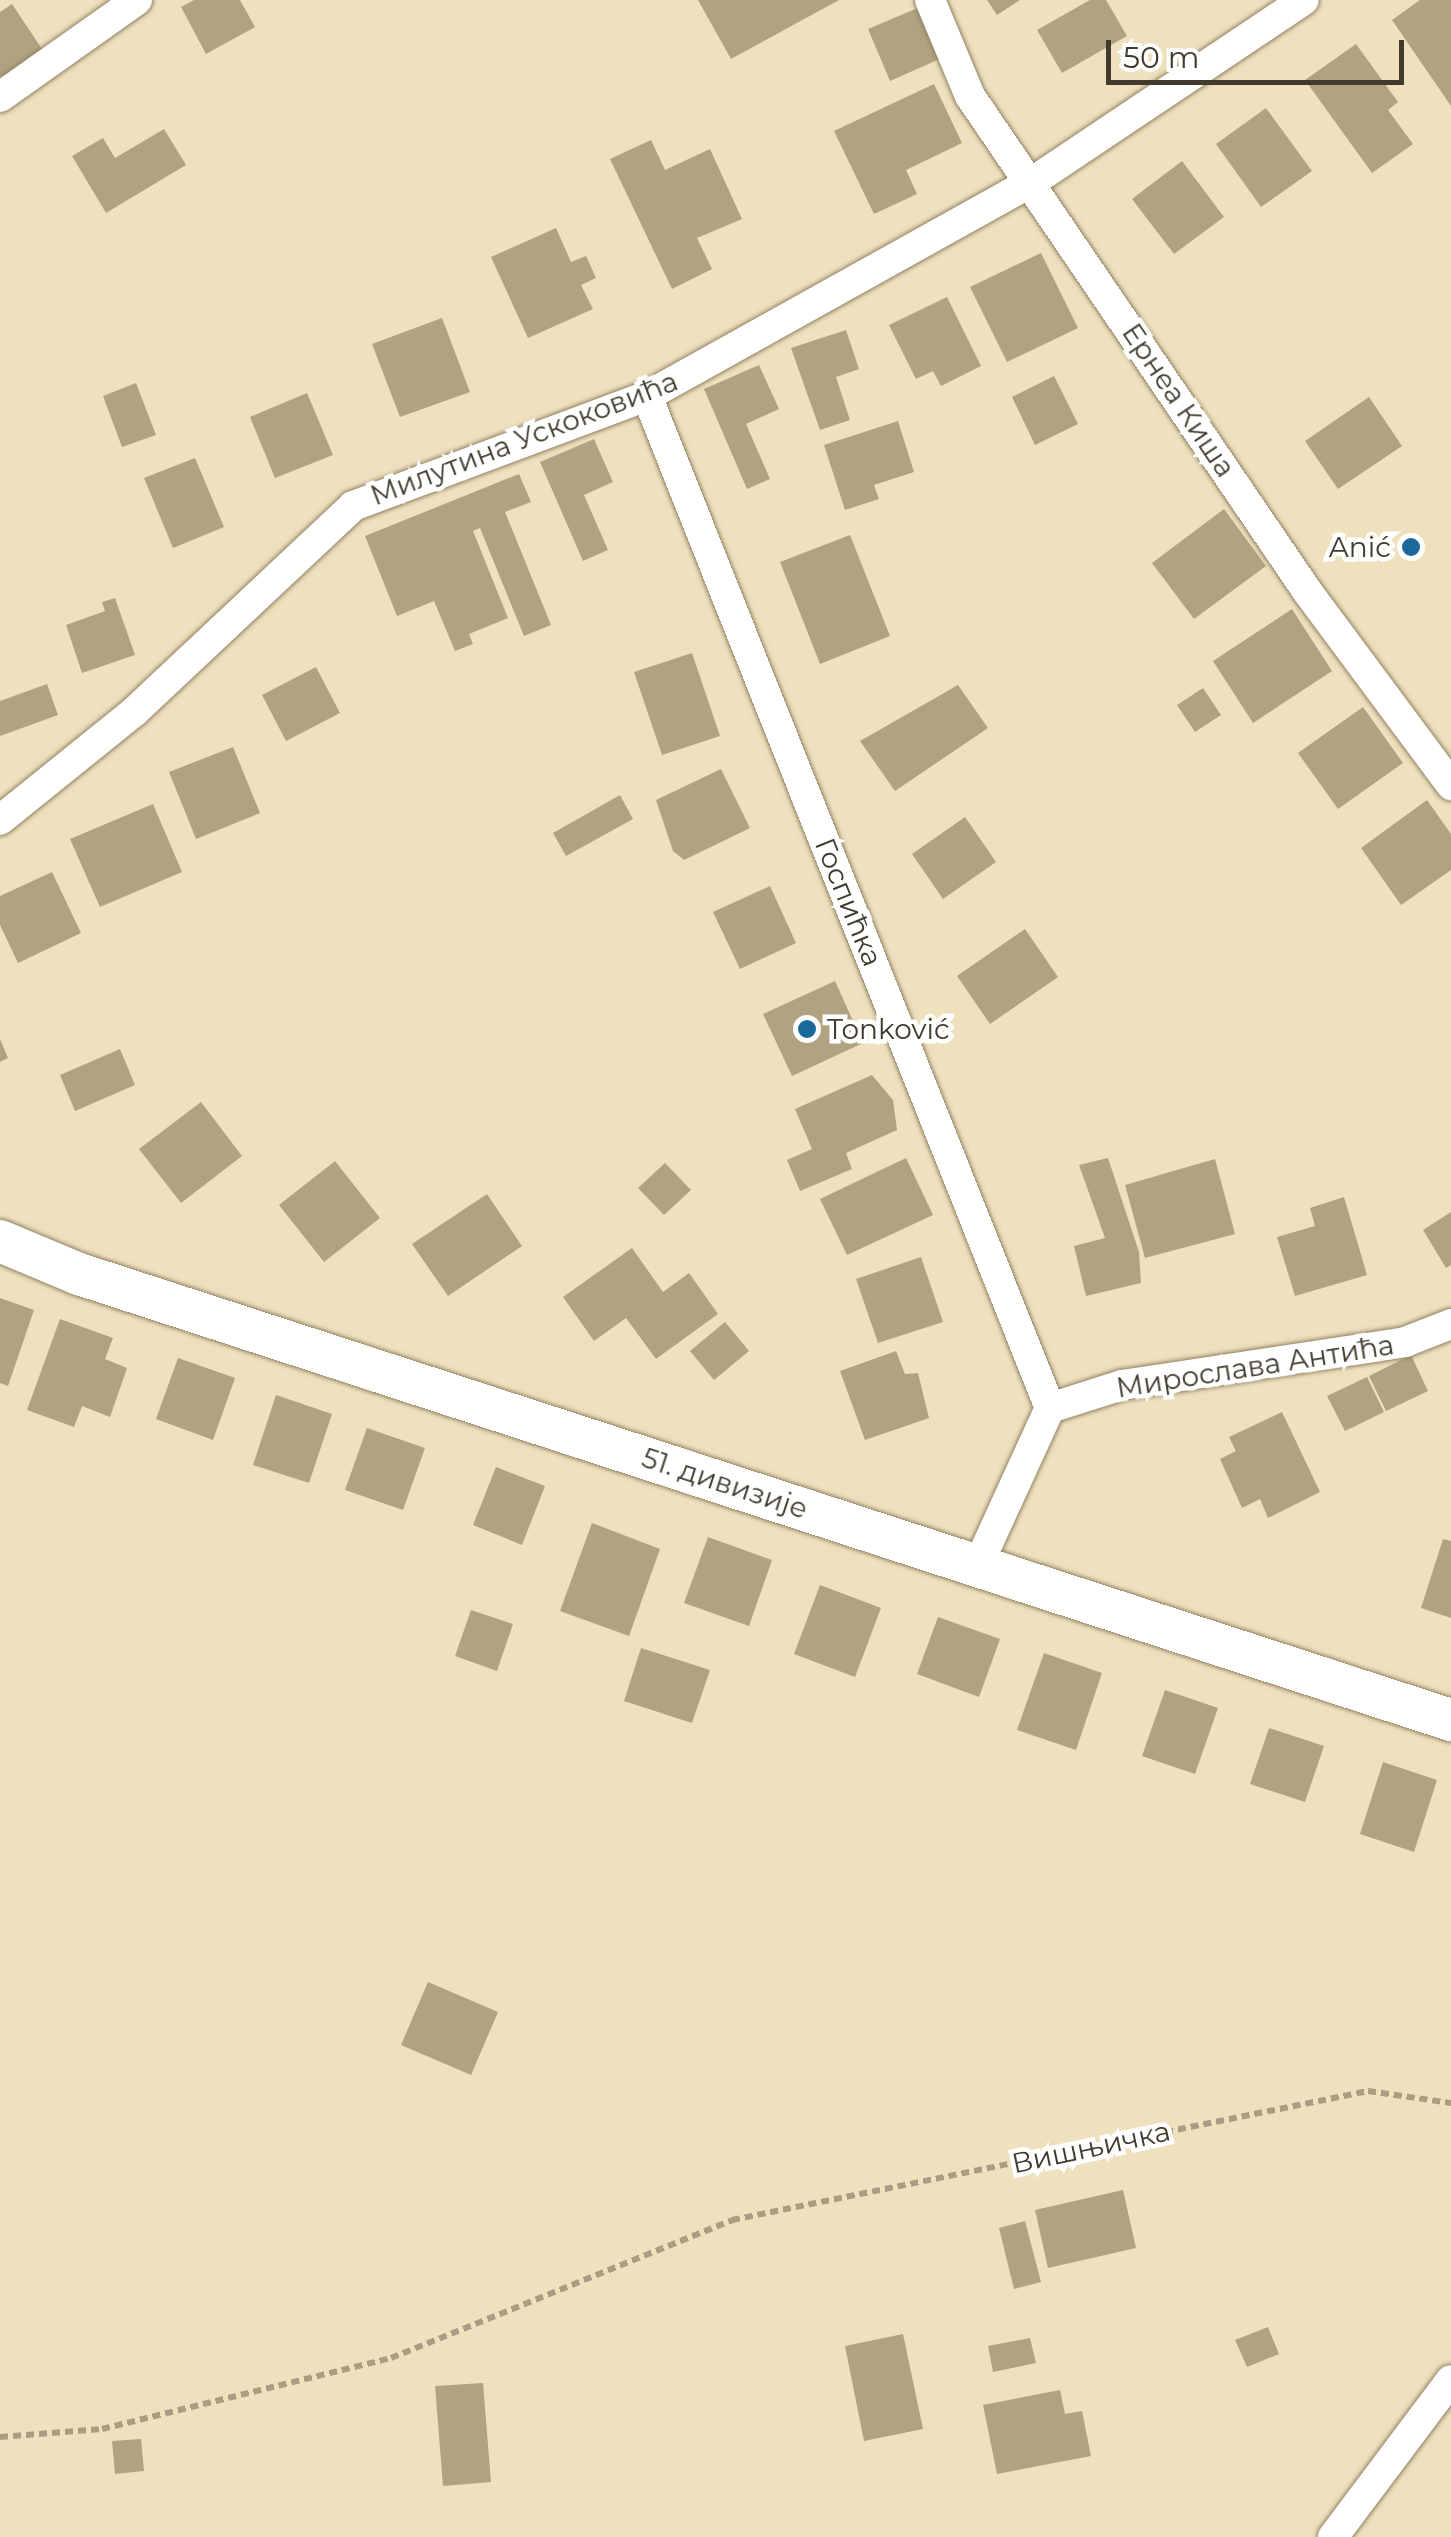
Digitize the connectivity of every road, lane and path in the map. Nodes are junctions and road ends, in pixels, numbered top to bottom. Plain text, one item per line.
1 (137, 0) edge
2 (930, 0) edge
3 (1304, 0) edge
4 (0, 97) edge
5 (1032, 182) junction
6 (647, 396) junction
7 (1451, 786) edge
8 (0, 820) edge
9 (0, 1241) edge
10 (1451, 1324) edge
11 (1050, 1408) junction
12 (978, 1565) junction
13 (1451, 1720) edge
14 (1451, 2103) edge
15 (1451, 2380) edge
16 (0, 2438) edge
17 (1333, 2537) edge

1 - 4 street
2 - 5 street, Ернеа Киша
3 - 5 street, Милутина Ускоковића
5 - 6 street, Милутина Ускоковића
5 - 7 street, Ернеа Киша
6 - 8 street, Милутина Ускоковића
6 - 11 street, Госпићка
9 - 12 street, 51. дивизије
10 - 11 street, Мирослава Антића
11 - 12 street
12 - 13 street, 51. дивизије
14 - 16 path, Вишњичка
15 - 17 street

